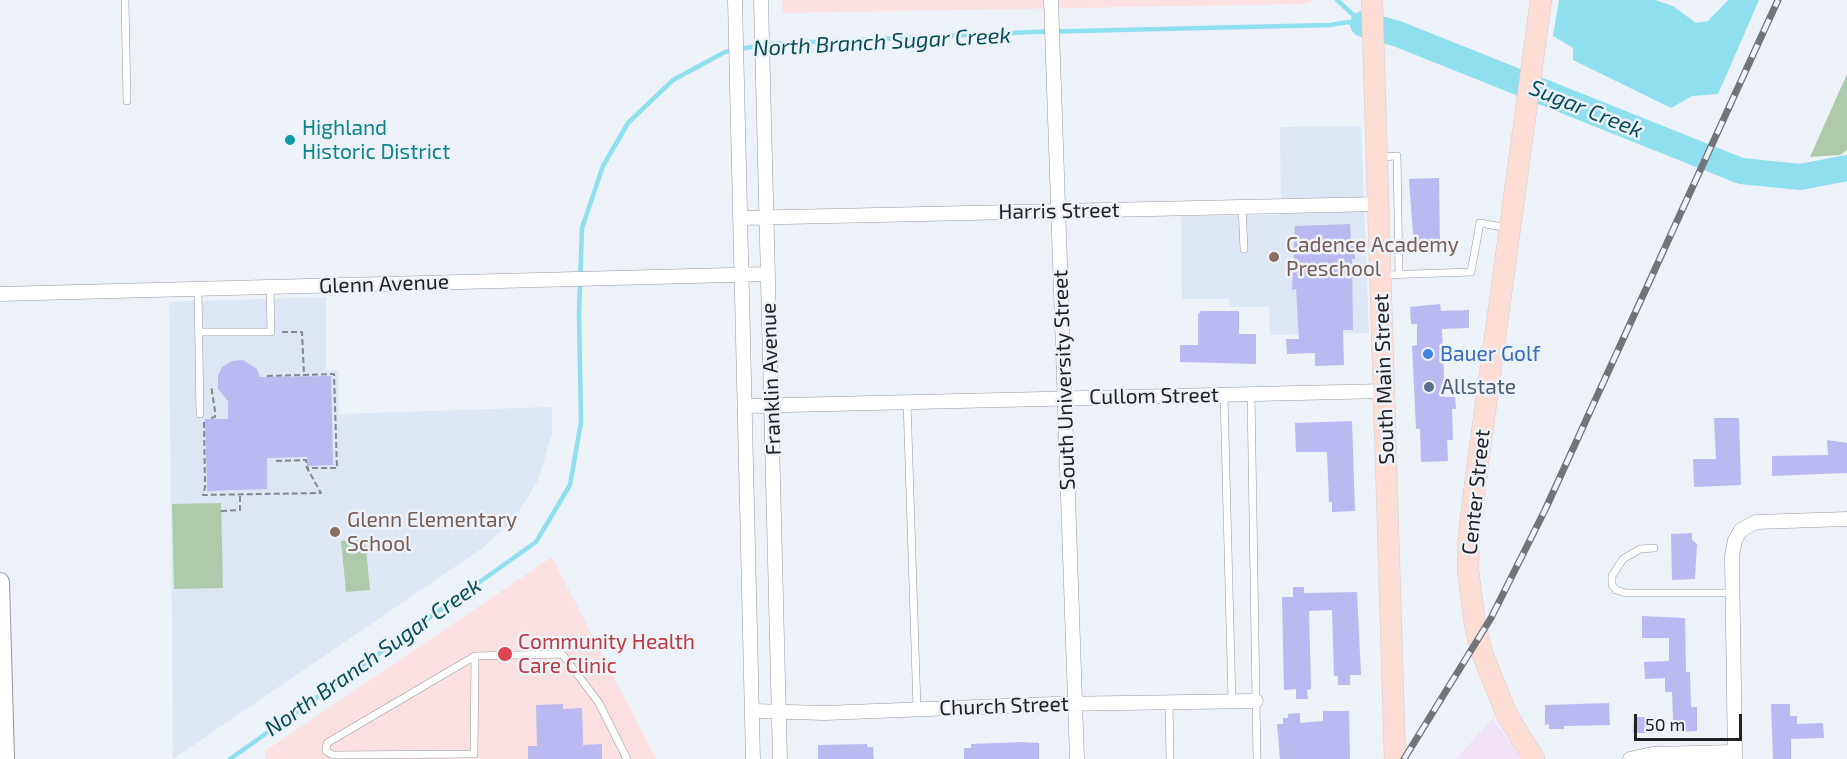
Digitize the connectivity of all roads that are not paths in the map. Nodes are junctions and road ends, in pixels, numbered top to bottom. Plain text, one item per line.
1 (125, 0) edge
2 (735, 0) edge
3 (761, 0) edge
4 (1372, 0) edge
5 (1541, 0) edge
6 (1052, 5) edge
7 (127, 101) dead end
8 (1377, 157) junction
9 (1378, 204) junction
10 (1242, 207) junction
11 (1058, 211) junction
12 (740, 219) junction
13 (767, 219) junction
14 (1511, 228) junction
15 (1244, 249) dead end
16 (741, 274) junction
17 (768, 274) junction
18 (1390, 275) junction
19 (270, 287) junction
20 (198, 289) junction
21 (0, 294) edge
22 (199, 332) junction
23 (1384, 391) junction
24 (1251, 394) junction
25 (1224, 395) junction
26 (1064, 399) junction
27 (907, 402) junction
28 (772, 405) junction
29 (745, 406) junction
30 (200, 414) dead end
31 (1847, 519) edge
32 (1654, 548) dead end
33 (0, 582) edge
34 (1732, 593) junction
35 (475, 656) junction
36 (1256, 701) junction
37 (1169, 702) junction
38 (1232, 702) junction
39 (1075, 704) junction
40 (917, 708) junction
41 (752, 711) junction
42 (779, 713) junction
43 (3, 756) edge
44 (1735, 756) edge
45 (474, 757) edge
46 (627, 759) edge
47 (753, 759) edge
48 (780, 759) edge
49 (1077, 759) edge
50 (1170, 759) edge
51 (1257, 759) edge
52 (1395, 759) edge
53 (1534, 759) edge
54 (1630, 759) edge

1 - 7 lane
2 - 12 street, Franklin Avenue
3 - 13 street, Franklin Avenue
4 - 8 main road, South Main Street
5 - 14 main road, Center Street
6 - 11 street, South University Street
8 - 9 main road, South Main Street
8 - 18 lane
9 - 10 street, Harris Street
9 - 18 main road, South Main Street
10 - 11 street, Harris Street
10 - 15 lane
11 - 13 street, Harris Street
11 - 26 street, South University Street
12 - 13 street, Harris Street
12 - 16 street, Franklin Avenue
13 - 17 street, Franklin Avenue
14 - 18 lane
14 - 53 main road, Center Street
16 - 17 street, Glenn Avenue
16 - 19 street, Glenn Avenue
16 - 29 street, Franklin Avenue
17 - 28 street, Franklin Avenue
18 - 23 main road, South Main Street
19 - 20 street, Glenn Avenue
19 - 22 lane
20 - 21 street, Glenn Avenue
20 - 22 lane
22 - 30 lane
23 - 24 street, Cullom Street
23 - 52 main road, South Main Street
24 - 25 street, Cullom Street
24 - 36 lane
25 - 26 street, Cullom Street
25 - 38 lane
26 - 27 street, Cullom Street
26 - 39 street, South University Street
27 - 28 street, Cullom Street
27 - 40 lane
28 - 29 street, Cullom Street
28 - 42 street, Franklin Avenue
29 - 41 street, Franklin Avenue
31 - 34 street
32 - 34 lane
33 - 43 street
34 - 44 street
35 - 45 lane
35 - 45 lane
35 - 46 lane
36 - 38 street, Church Street
36 - 51 lane
37 - 38 street, Church Street
37 - 39 street, Church Street
37 - 50 lane
39 - 40 street, Church Street
39 - 49 street, South University Street
40 - 42 street, Church Street
41 - 42 street, Church Street
41 - 47 street, Franklin Avenue
42 - 48 street, Franklin Avenue
44 - 54 street

